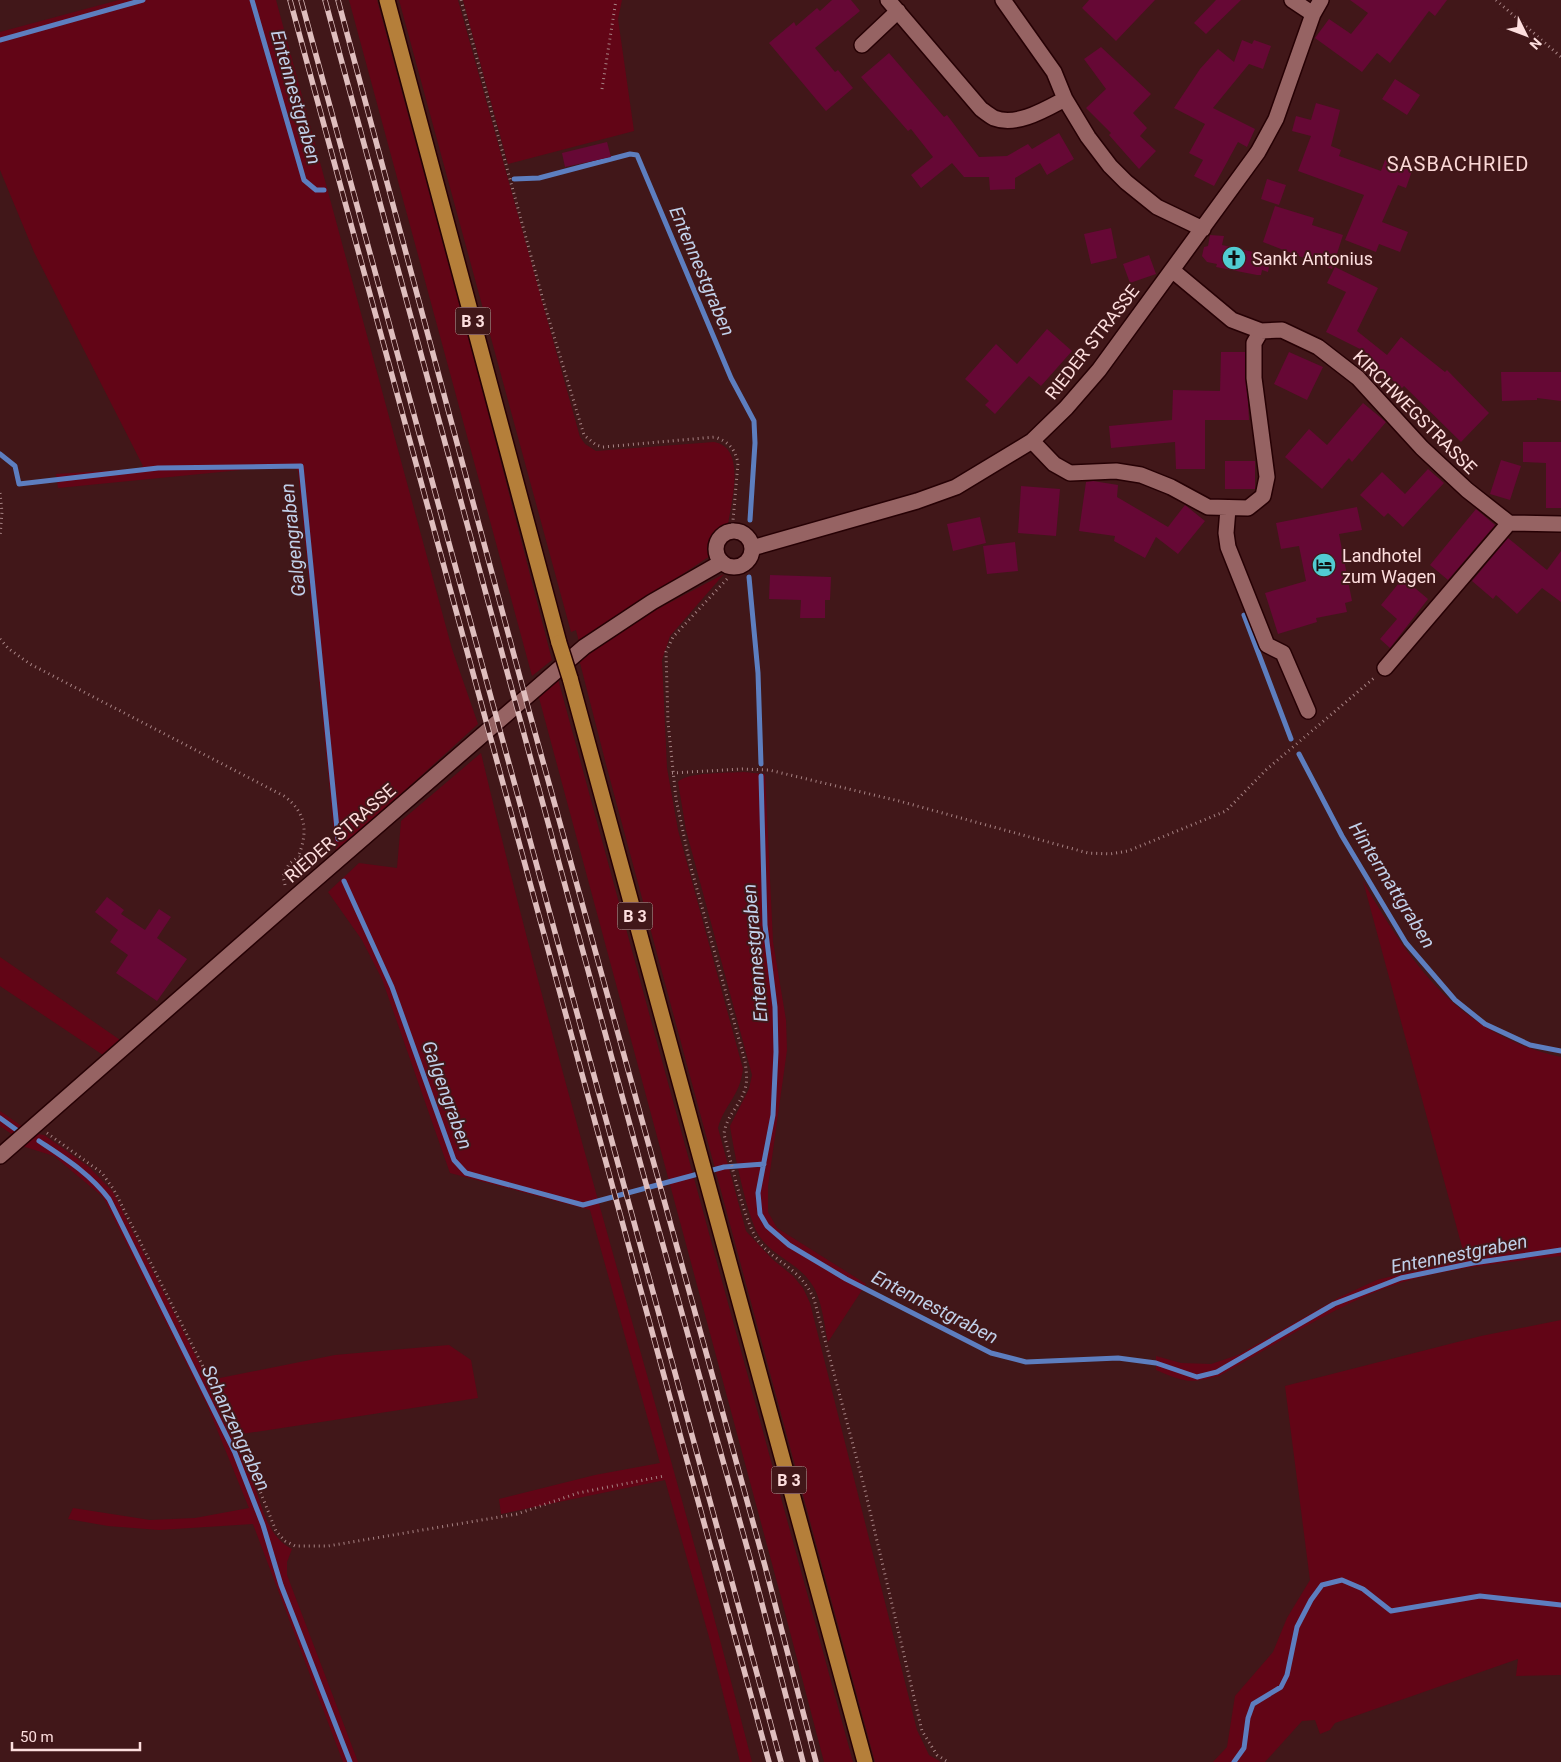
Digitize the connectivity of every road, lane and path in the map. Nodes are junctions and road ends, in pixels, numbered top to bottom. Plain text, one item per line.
1 (387, 0) edge
2 (460, 0) edge
3 (616, 0) edge
4 (1003, 0) edge
5 (1292, 0) edge
6 (1321, 0) edge
7 (1496, 0) edge
8 (893, 6) edge
9 (1313, 14) junction
10 (862, 44) dead end
11 (1561, 57) edge
12 (602, 89) dead end
13 (1065, 99) junction
14 (1203, 229) junction
15 (1172, 270) junction
16 (1261, 330) junction
17 (1032, 441) junction
18 (0, 493) edge
19 (1228, 509) junction
20 (1509, 523) junction
21 (1561, 524) edge
22 (732, 532) junction
23 (0, 537) edge
24 (752, 548) junction
25 (726, 564) junction
26 (0, 639) edge
27 (1385, 668) joint
28 (1308, 711) dead end
29 (672, 773) junction
30 (298, 857) junction
31 (326, 870) junction
32 (293, 899) junction
33 (36, 1125) junction
34 (0, 1156) edge
35 (664, 1476) dead end
36 (865, 1762) edge
37 (948, 1762) edge

1 - 36 main road, B 3, bridge
2 - 22 path
3 - 12 path
4 - 13 street
5 - 9 street
6 - 9 street, RIEDER STRASSE
7 - 11 path
8 - 10 street
8 - 13 street
9 - 14 street, RIEDER STRASSE
13 - 14 street
14 - 15 street, RIEDER STRASSE
15 - 16 street, KIRCHWEGSTRASSE
15 - 17 street, RIEDER STRASSE
16 - 19 street
16 - 20 street, KIRCHWEGSTRASSE
17 - 19 street
17 - 24 street, RIEDER STRASSE
18 - 23 path
19 - 28 street
20 - 21 street
20 - 27 street
22 - 24 street
22 - 25 street
24 - 25 street, RIEDER STRASSE
25 - 29 path
25 - 31 street, RIEDER STRASSE
26 - 30 path
27 - 29 path
29 - 37 path
30 - 31 path
30 - 32 path
31 - 32 street, RIEDER STRASSE
32 - 33 street, RIEDER STRASSE
33 - 34 street, RIEDER STRASSE
33 - 35 path

